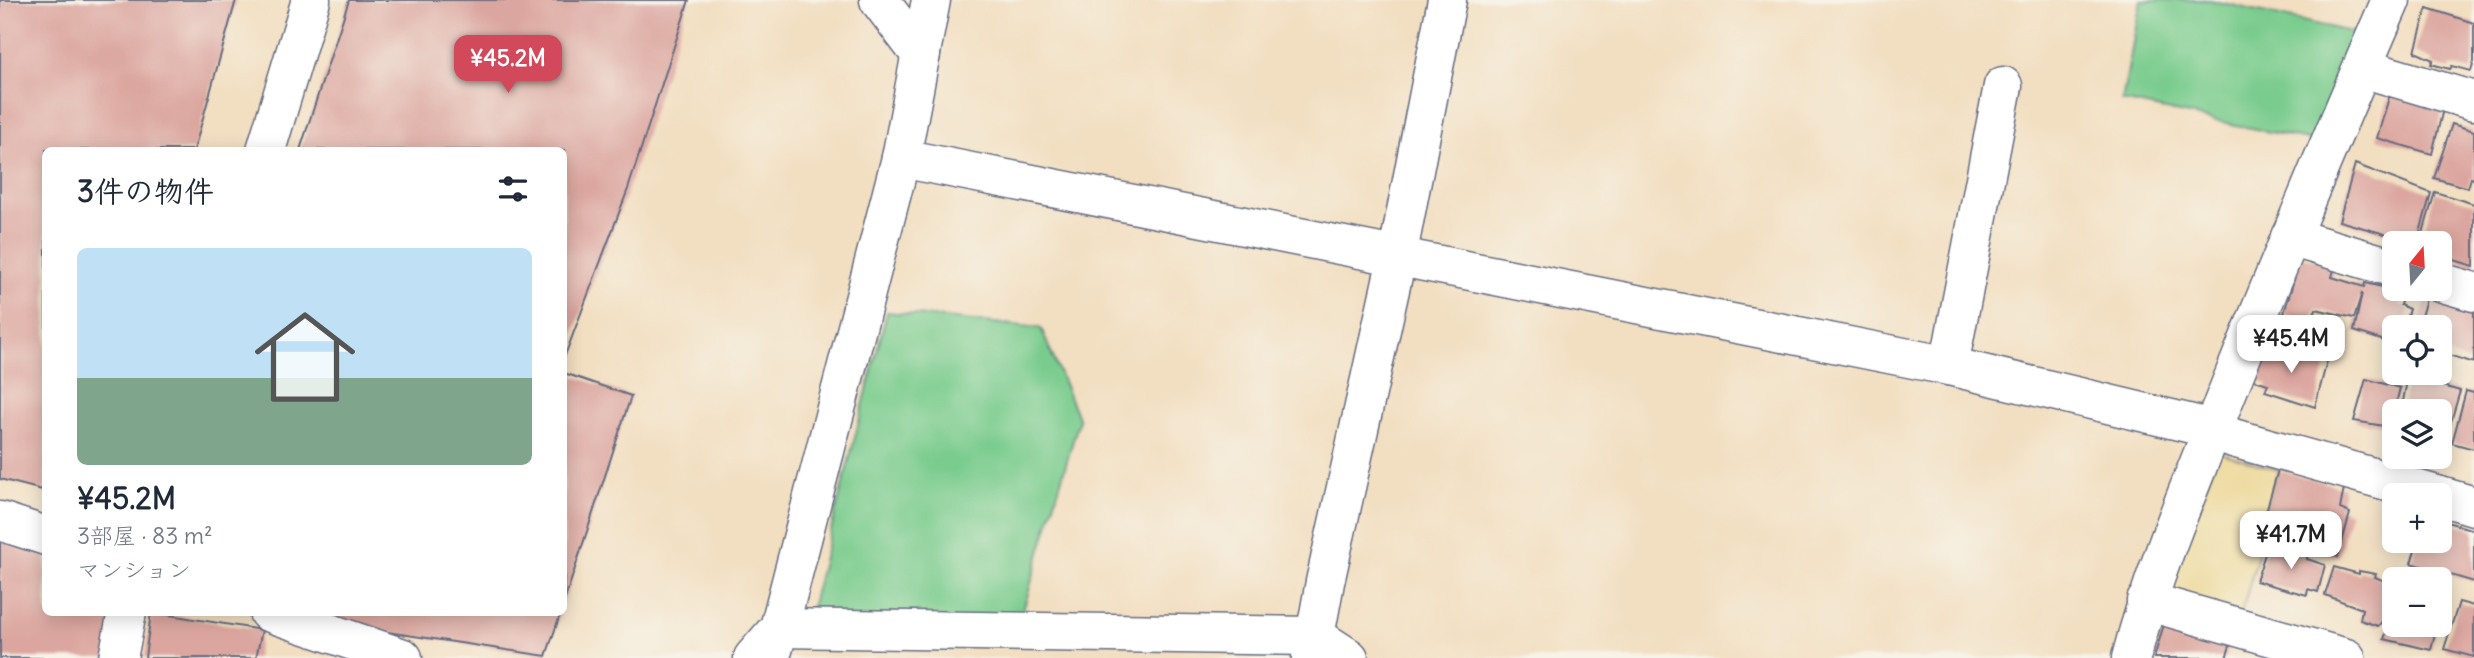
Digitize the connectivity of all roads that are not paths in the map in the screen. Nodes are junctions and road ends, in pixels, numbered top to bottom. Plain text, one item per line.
1 (311, 0) edge
2 (879, 0) edge
3 (931, 0) edge
4 (1447, 0) edge
5 (2390, 0) edge
6 (921, 55) junction
7 (2361, 68) junction
8 (2003, 86) dead end
9 (2474, 101) edge
10 (267, 147) edge
11 (901, 159) junction
12 (2290, 237) junction
13 (1397, 258) junction
14 (2382, 264) edge
15 (2452, 286) edge
16 (2474, 292) edge
17 (1948, 366) junction
18 (2213, 429) junction
19 (2392, 483) edge
20 (2452, 500) edge
21 (2474, 506) edge
22 (0, 521) edge
23 (42, 535) edge
24 (2146, 601) junction
25 (126, 616) edge
26 (280, 616) edge
27 (775, 643) edge
28 (1313, 647) edge
29 (118, 658) edge
30 (403, 658) edge
31 (753, 658) edge
32 (1349, 658) edge
33 (2131, 658) edge
34 (2346, 658) edge

1 - 10 street
2 - 6 street
3 - 6 street
4 - 13 street
5 - 7 street
6 - 11 street
7 - 9 street
7 - 12 street
8 - 17 street
11 - 13 street
11 - 27 street
12 - 14 street
12 - 18 street
13 - 17 street
13 - 28 street
15 - 16 street
17 - 18 street
18 - 19 street
18 - 24 street
20 - 21 street
22 - 23 street
24 - 33 street
24 - 34 street
25 - 29 street
26 - 30 street
27 - 28 street
27 - 31 street
28 - 32 street

